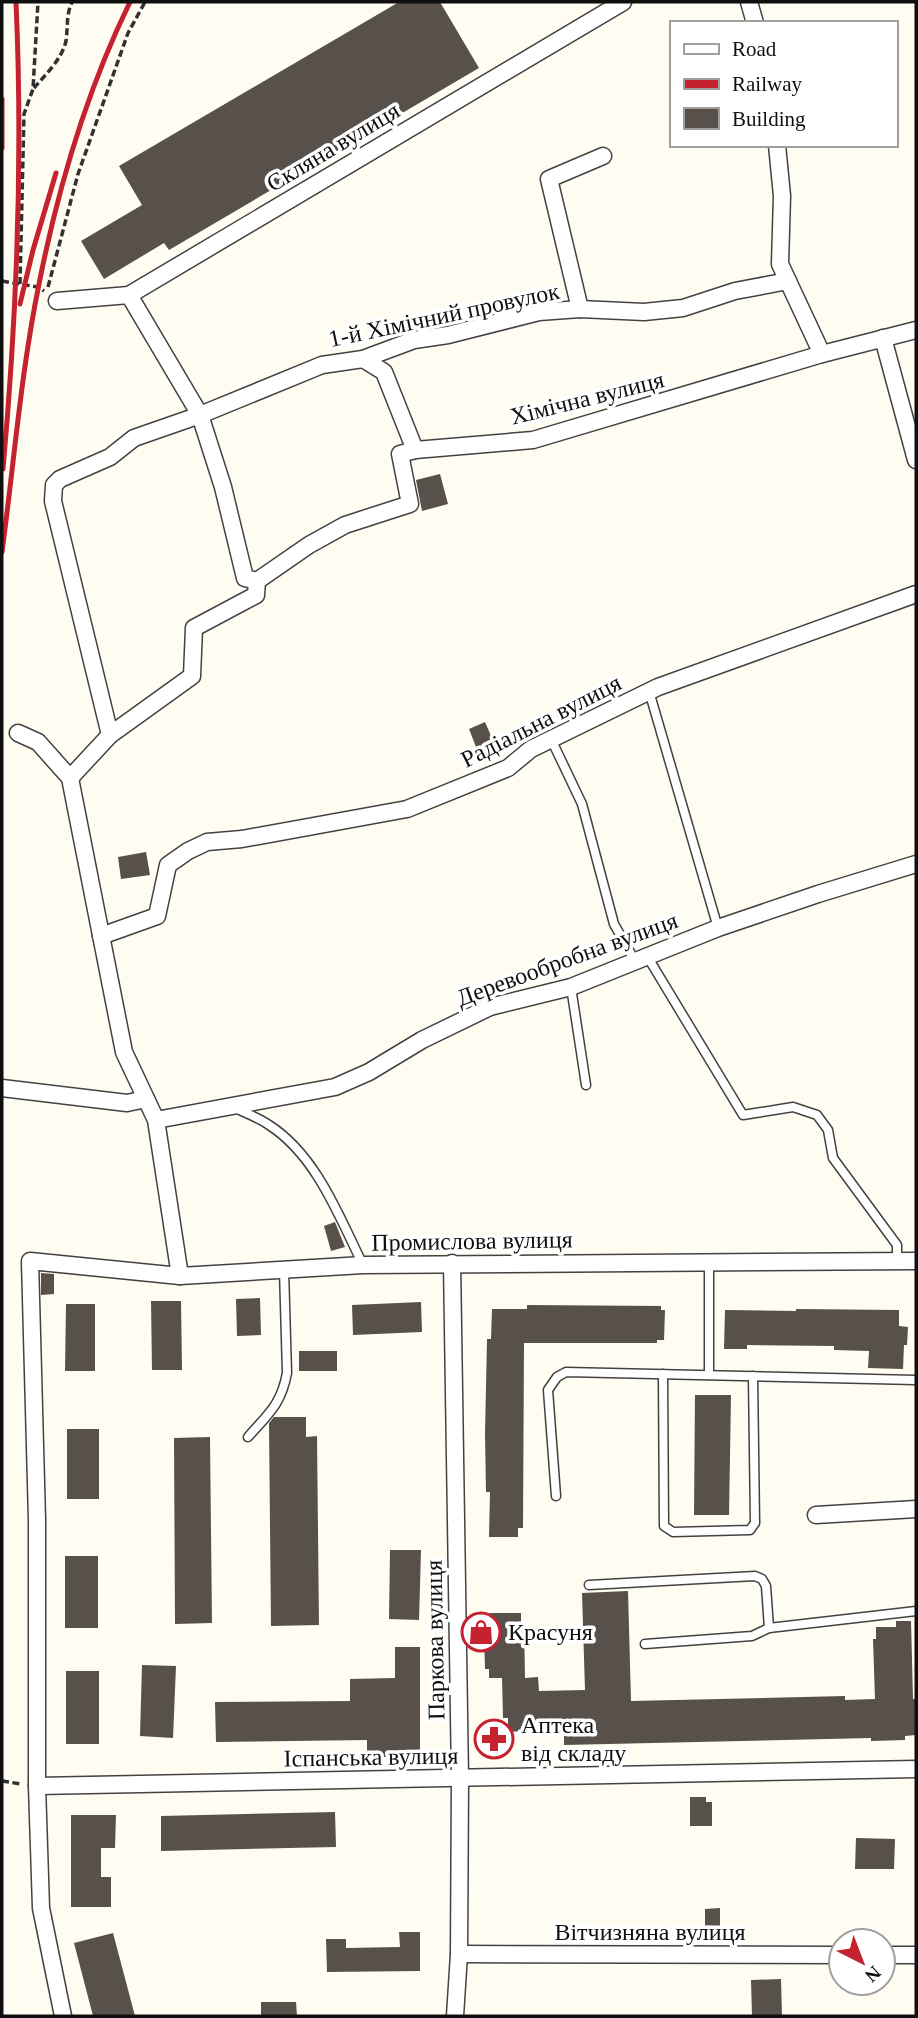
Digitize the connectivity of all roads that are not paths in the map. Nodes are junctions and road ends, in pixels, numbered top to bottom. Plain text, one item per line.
1 (623, 2) edge
2 (749, 2) edge
3 (754, 21) edge
4 (777, 147) edge
5 (603, 156) dead end
6 (788, 281) junction
7 (129, 295) junction
8 (57, 301) dead end
9 (580, 309) junction
10 (916, 330) edge
11 (883, 338) junction
12 (822, 354) junction
13 (363, 359) junction
14 (200, 415) junction
15 (415, 450) junction
16 (916, 460) edge
17 (257, 581) junction
18 (916, 594) edge
19 (649, 691) junction
20 (18, 733) dead end
21 (110, 735) junction
22 (551, 738) junction
23 (70, 779) junction
24 (916, 864) edge
25 (718, 928) junction
26 (101, 936) junction
27 (641, 958) junction
28 (571, 987) junction
29 (586, 1085) dead end
30 (2, 1088) edge
31 (146, 1100) junction
32 (232, 1107) junction
33 (156, 1120) junction
34 (709, 1261) junction
35 (897, 1261) junction
36 (916, 1261) edge
37 (452, 1263) junction
38 (363, 1265) junction
39 (284, 1270) junction
40 (180, 1276) junction
41 (663, 1374) junction
42 (709, 1376) junction
43 (753, 1376) junction
44 (916, 1380) edge
45 (248, 1437) dead end
46 (556, 1496) dead end
47 (916, 1509) edge
48 (816, 1515) dead end
49 (589, 1586) dead end
50 (916, 1611) edge
51 (769, 1628) junction
52 (645, 1644) dead end
53 (916, 1769) edge
54 (460, 1777) junction
55 (37, 1786) junction
56 (459, 1954) junction
57 (827, 1955) edge
58 (897, 1955) edge
59 (916, 1955) edge
60 (63, 2016) edge
61 (455, 2016) edge

1 - 7 street, Скляна вулиця
2 - 3 street
4 - 6 street
5 - 9 street
6 - 9 street, 1-й Хімічний провулок
6 - 12 street
7 - 8 street, Скляна вулиця
7 - 14 street
9 - 13 street, 1-й Хімічний провулок
10 - 11 street, Хімічна вулиця
11 - 12 street, Хімічна вулиця
11 - 16 street
12 - 15 street, Хімічна вулиця
13 - 14 street, 1-й Хімічний провулок
13 - 15 street
14 - 17 street
14 - 21 street, 1-й Хімічний провулок
15 - 17 street
17 - 21 street
18 - 19 street, Радіальна вулиця
19 - 22 street, Радіальна вулиця
19 - 25 lane
20 - 23 street
21 - 23 street
22 - 26 street, Радіальна вулиця
22 - 27 lane
23 - 26 street
24 - 25 street, Деревообробна вулиця
25 - 27 street, Деревообробна вулиця
26 - 31 street
27 - 28 street, Деревообробна вулиця
27 - 35 lane
28 - 29 lane
28 - 32 street, Деревообробна вулиця
30 - 31 street
31 - 33 street
32 - 33 street, Деревообробна вулиця
32 - 38 lane
33 - 40 street
34 - 35 street, Промислова вулиця
34 - 37 street, Промислова вулиця
34 - 42 lane
35 - 36 street, Промислова вулиця
37 - 38 street, Промислова вулиця
37 - 54 street, Паркова вулиця
38 - 39 street, Промислова вулиця
39 - 40 street, Промислова вулиця
39 - 45 lane
40 - 55 street, Промислова вулиця
41 - 42 lane
41 - 43 lane
41 - 46 lane
42 - 43 lane
43 - 44 lane
47 - 48 street
49 - 51 lane
50 - 51 lane
51 - 52 lane
53 - 54 street, Іспанська вулиця
54 - 55 street, Іспанська вулиця
54 - 56 street, Паркова вулиця
55 - 60 street
56 - 57 street, Вітчизняна вулиця
56 - 61 street, Паркова вулиця
58 - 59 street

